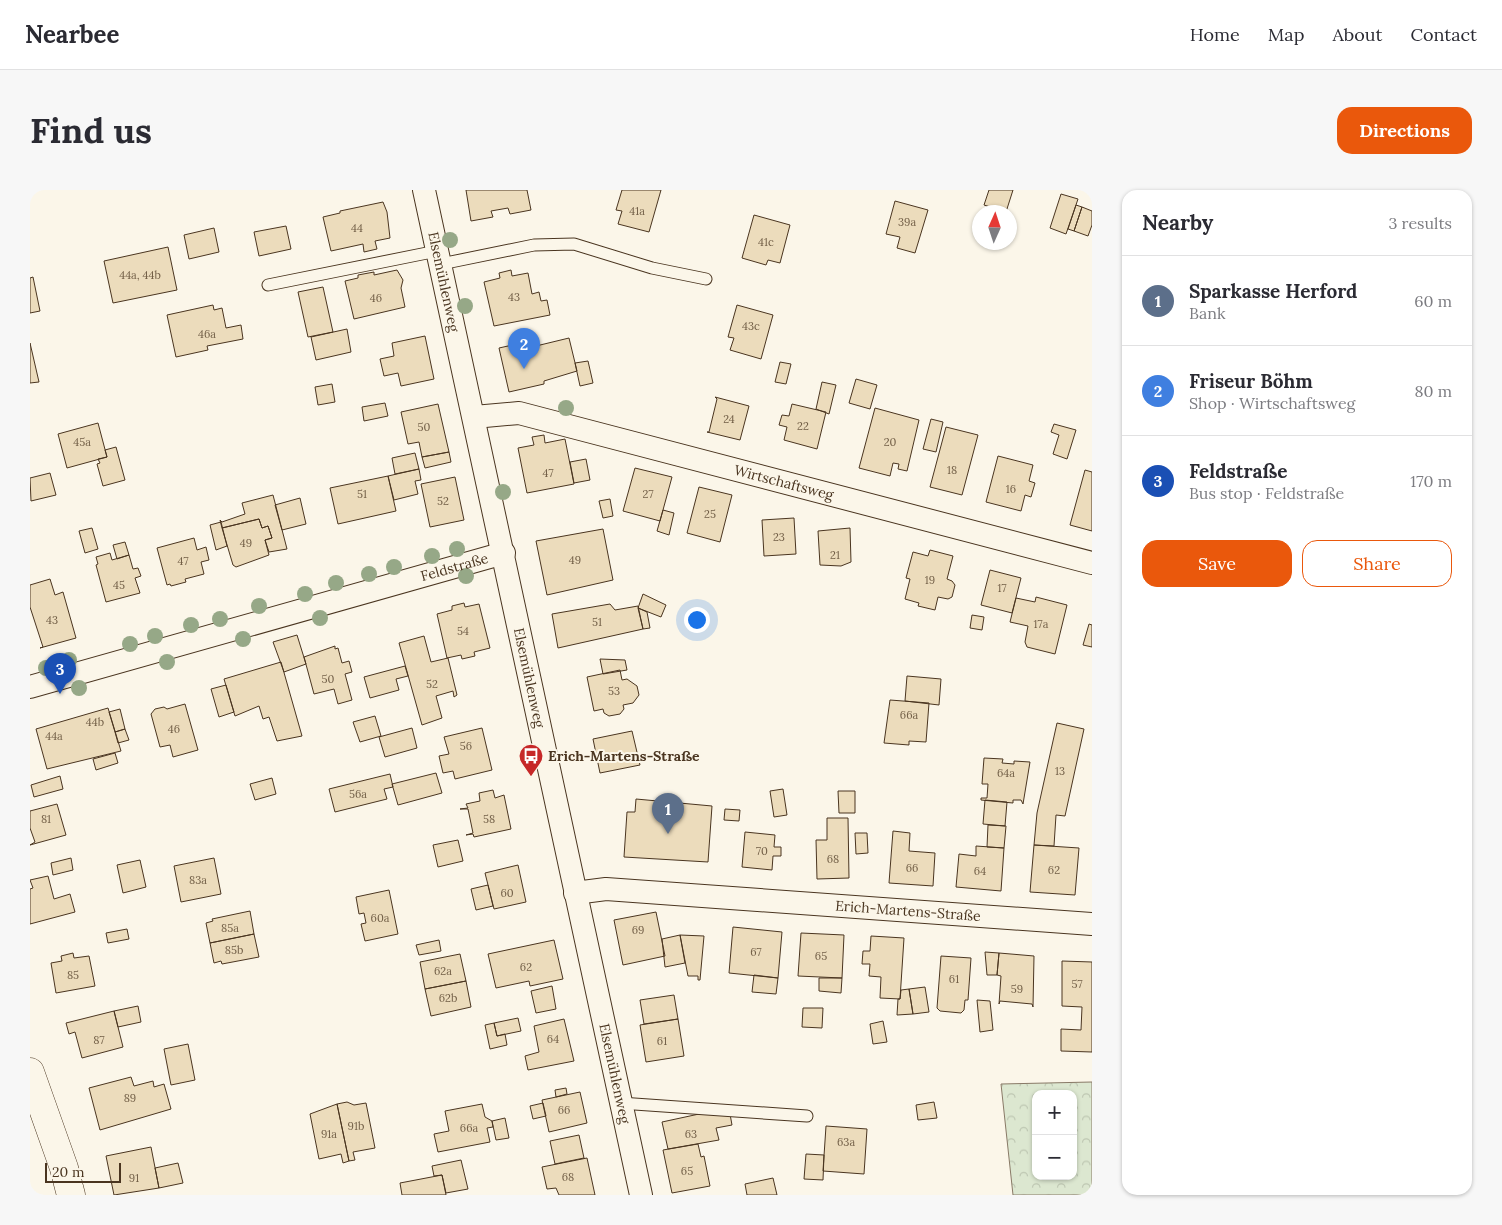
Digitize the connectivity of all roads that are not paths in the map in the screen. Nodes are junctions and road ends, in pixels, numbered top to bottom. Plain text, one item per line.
1 (424, 190) edge
2 (439, 257) junction
3 (706, 279) dead end
4 (268, 285) dead end
5 (474, 417) junction
6 (504, 552) junction
7 (1092, 563) edge
8 (30, 687) edge
9 (575, 892) junction
10 (1092, 924) edge
11 (30, 1072) edge
12 (620, 1103) junction
13 (807, 1116) dead end
14 (71, 1195) edge
15 (641, 1195) edge

1 - 2 street, Elsemühlenweg
2 - 3 lane
2 - 4 lane
2 - 5 street, Elsemühlenweg
5 - 6 street, Elsemühlenweg
5 - 7 street, Wirtschaftsweg
6 - 8 street, Feldstraße
6 - 9 street, Elsemühlenweg
9 - 10 street, Erich-Martens-Straße
9 - 12 street, Elsemühlenweg
11 - 14 street
12 - 13 lane
12 - 15 street, Elsemühlenweg

